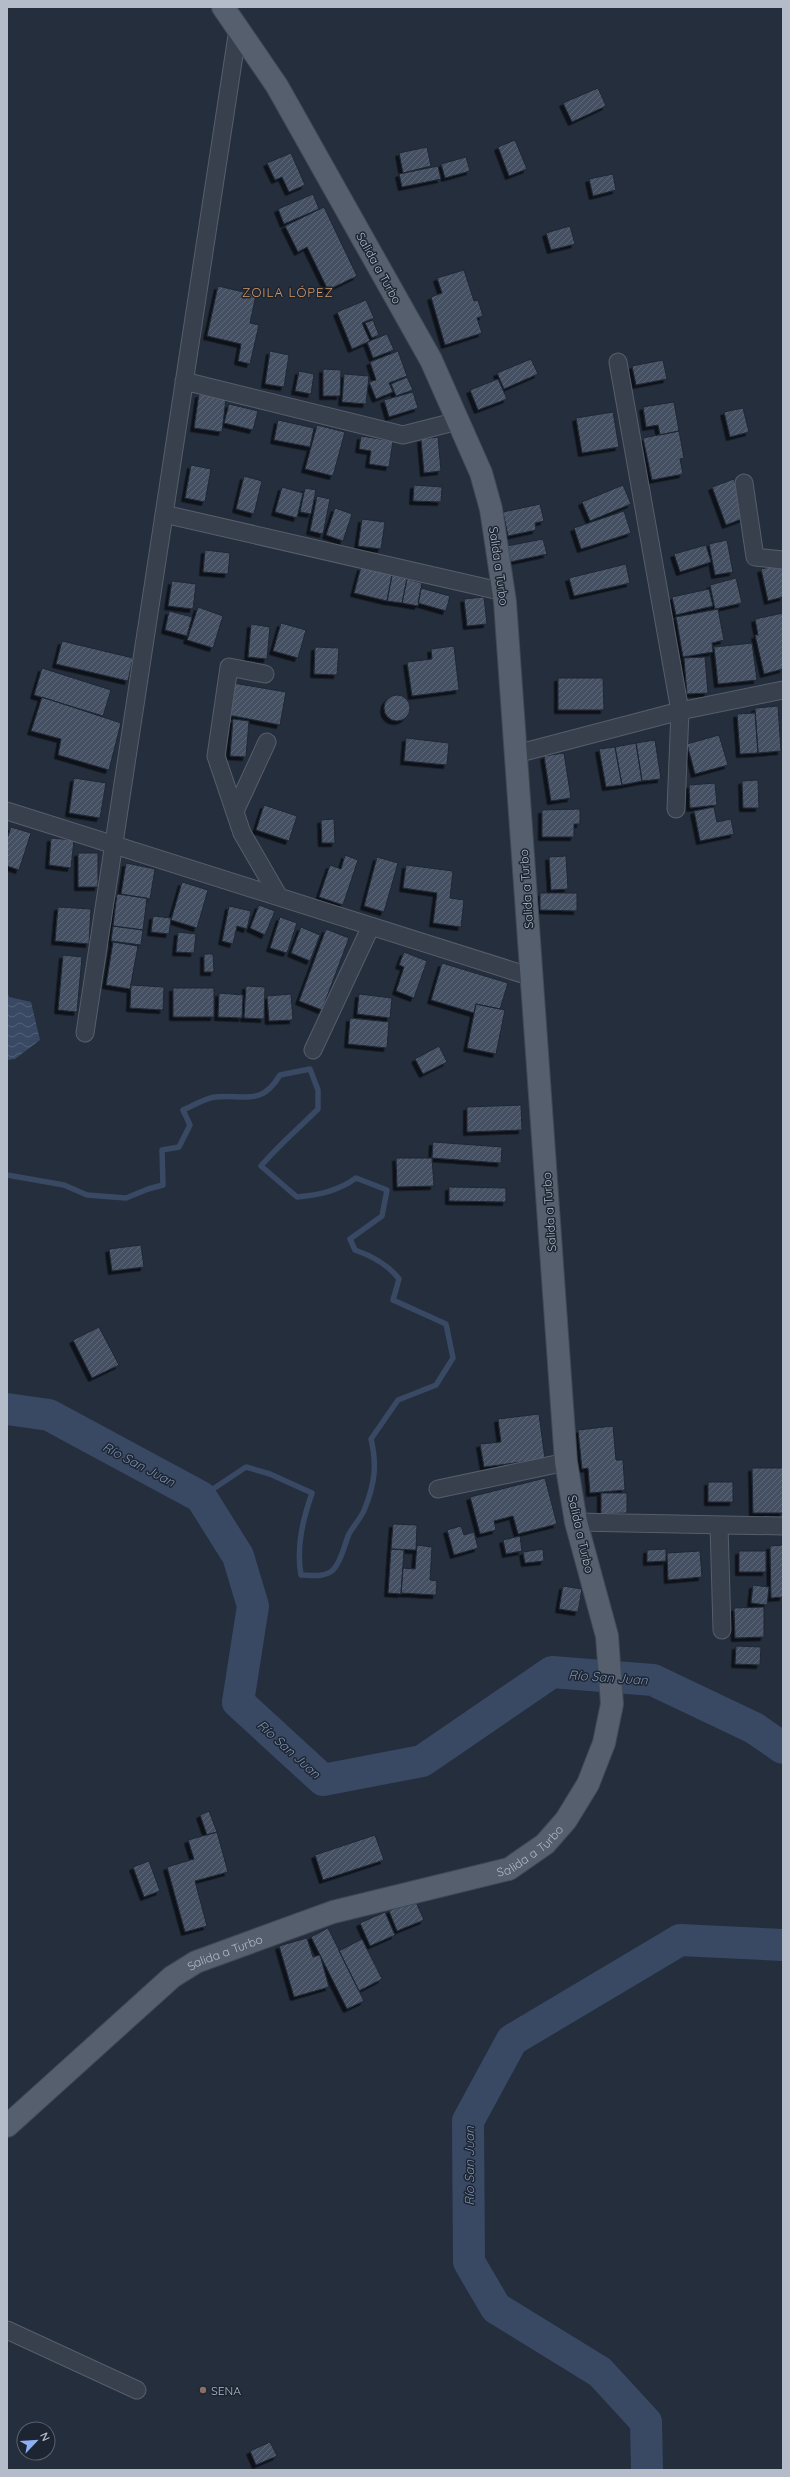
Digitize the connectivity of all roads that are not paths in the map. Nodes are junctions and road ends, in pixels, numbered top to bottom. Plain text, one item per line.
1 (223, 7) edge
2 (238, 29) junction
3 (618, 362) dead end
4 (184, 381) junction
5 (458, 421) junction
6 (744, 483) dead end
7 (164, 514) junction
8 (783, 560) edge
9 (504, 592) junction
10 (265, 674) dead end
11 (783, 690) edge
12 (680, 711) junction
13 (267, 742) dead end
14 (516, 754) junction
15 (236, 809) junction
16 (676, 809) dead end
17 (7, 811) edge
18 (114, 845) junction
19 (279, 897) junction
20 (371, 926) junction
21 (532, 977) junction
22 (85, 1033) dead end
23 (312, 1050) dead end
24 (566, 1462) junction
25 (438, 1489) dead end
26 (576, 1522) junction
27 (719, 1525) junction
28 (783, 1526) edge
29 (722, 1630) dead end
30 (7, 2126) edge
31 (7, 2330) edge
32 (137, 2390) dead end

1 - 2 main road, Salida a Turbo
2 - 4 street
2 - 5 main road, Salida a Turbo
3 - 12 street
4 - 5 street
4 - 7 street
5 - 9 main road, Salida a Turbo
6 - 8 street
7 - 9 street
7 - 18 street
9 - 14 main road, Salida a Turbo
10 - 15 street
11 - 12 street
12 - 14 street
12 - 16 street
13 - 15 street
14 - 21 main road, Salida a Turbo
15 - 19 street
17 - 18 street
18 - 19 street
18 - 22 street
19 - 20 street
20 - 21 street
20 - 23 street
21 - 24 main road, Salida a Turbo
24 - 25 street
24 - 26 main road, Salida a Turbo
26 - 27 street
26 - 30 main road, Salida a Turbo
27 - 28 street
27 - 29 street
31 - 32 street

